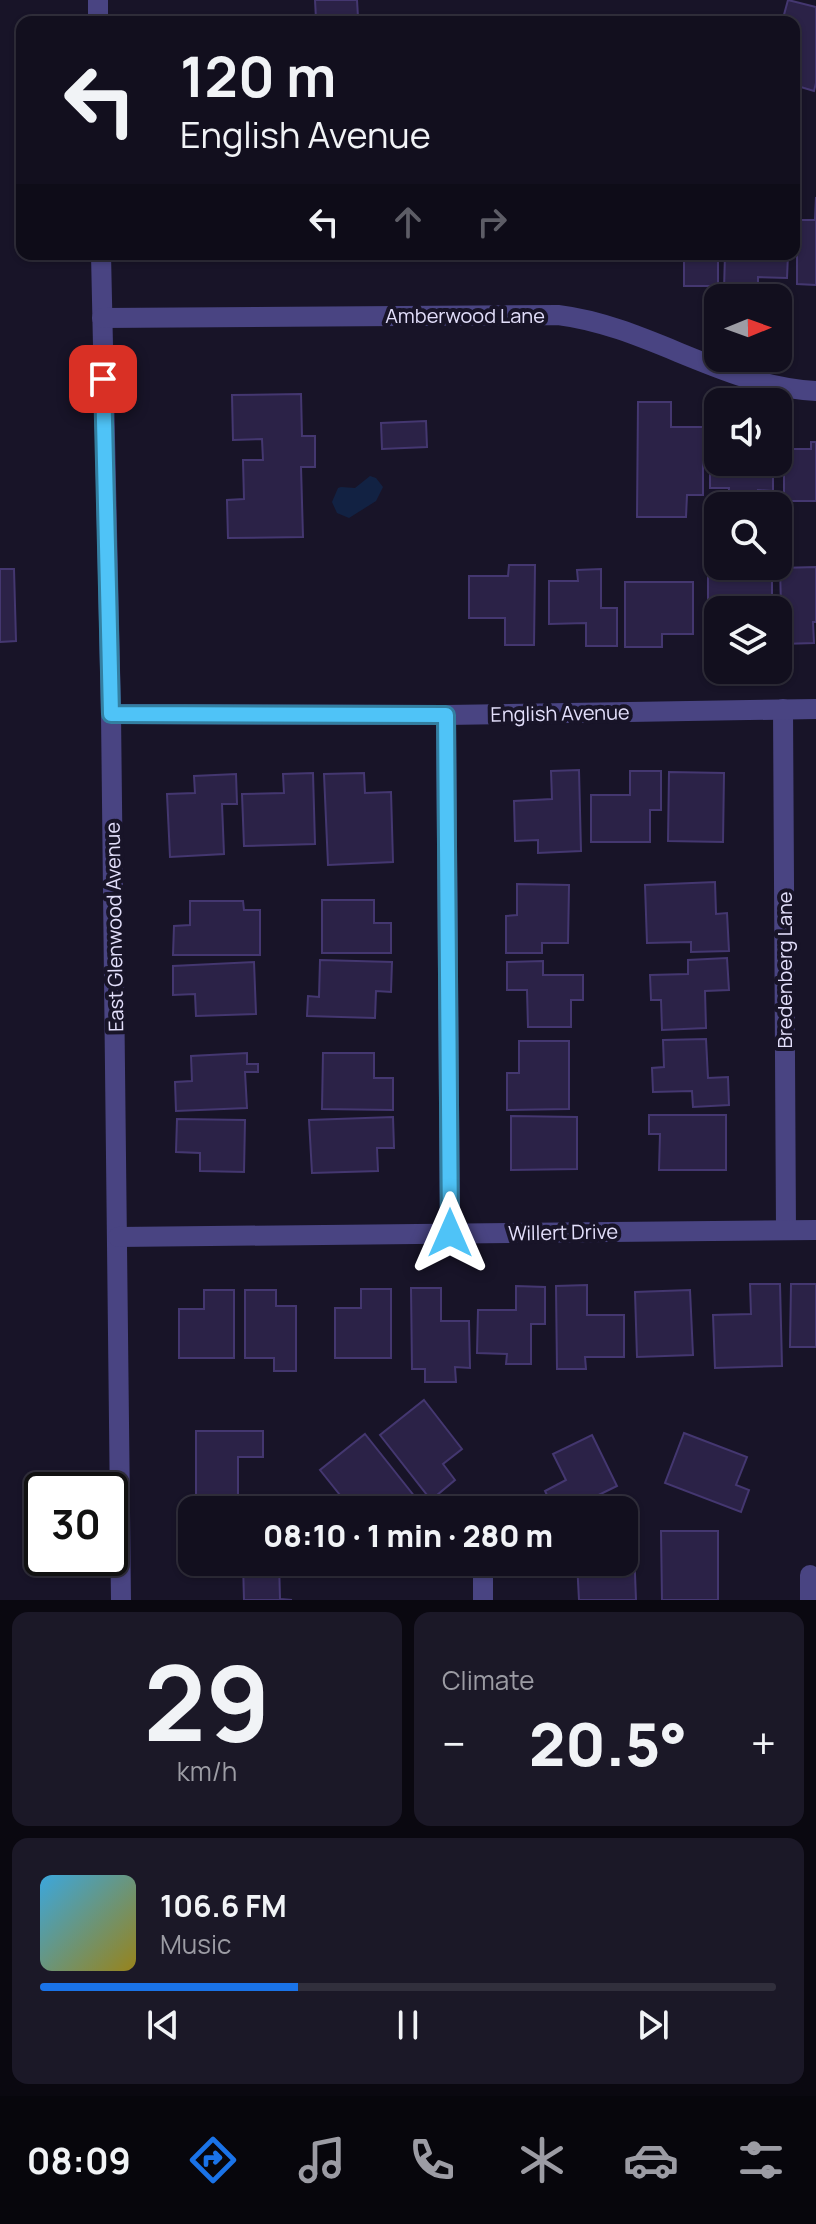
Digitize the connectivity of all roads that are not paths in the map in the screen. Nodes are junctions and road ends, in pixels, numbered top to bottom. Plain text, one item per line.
1 (101, 260) edge
2 (102, 318) junction
3 (816, 391) edge
4 (783, 709) junction
5 (816, 709) edge
6 (111, 714) junction
7 (446, 715) junction
8 (786, 1230) junction
9 (816, 1230) edge
10 (450, 1233) junction
11 (118, 1237) junction
12 (810, 1575) dead end
13 (483, 1576) edge
14 (121, 1600) edge
15 (483, 1600) edge
16 (810, 1600) edge

1 - 2 street, East Glenwood Avenue
2 - 3 street, Amberwood Lane
2 - 6 street, East Glenwood Avenue
4 - 5 street, English Avenue
4 - 7 street, English Avenue
4 - 8 street, Bredenberg Lane
6 - 7 street, English Avenue
6 - 11 street, East Glenwood Avenue
7 - 10 street
8 - 9 street, Willert Drive
8 - 10 street, Willert Drive
10 - 11 street, Willert Drive
11 - 14 street, East Glenwood Avenue
12 - 16 street
13 - 15 street

